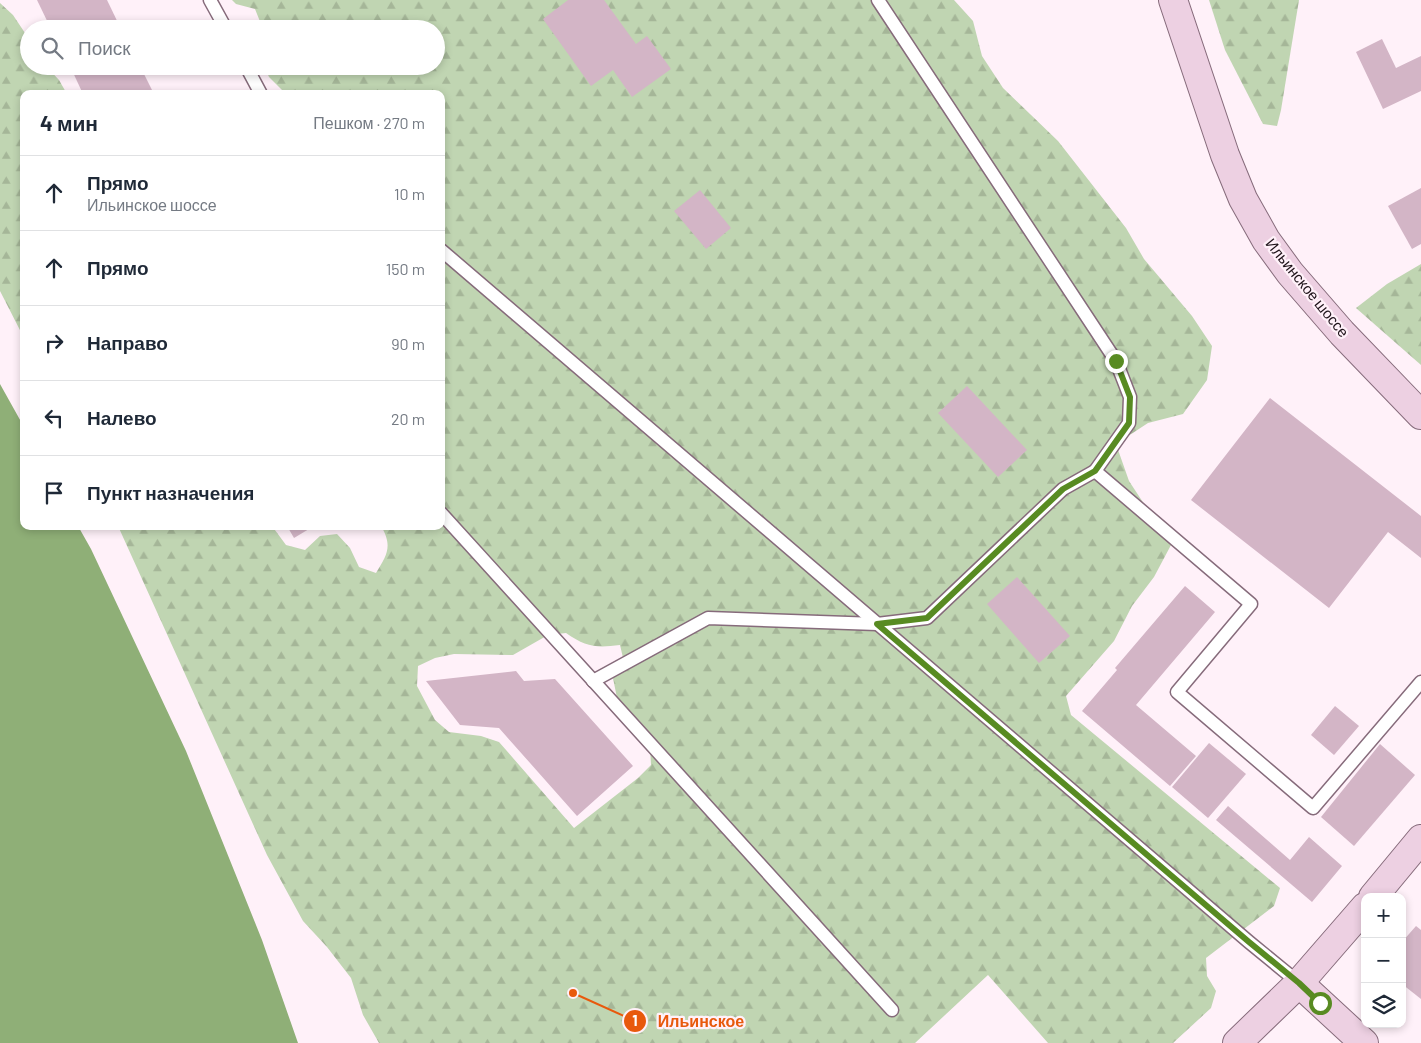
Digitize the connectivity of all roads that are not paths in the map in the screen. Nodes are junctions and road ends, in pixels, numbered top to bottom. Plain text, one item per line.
1 (210, 0) edge
2 (878, 0) edge
3 (1173, 0) edge
4 (221, 20) edge
5 (251, 75) edge
6 (259, 90) edge
7 (445, 253) edge
8 (1421, 415) edge
9 (1095, 471) junction
10 (445, 517) edge
11 (877, 624) junction
12 (593, 681) junction
13 (1421, 682) edge
14 (1421, 839) edge
15 (1376, 893) edge
16 (1361, 912) edge
17 (1299, 983) junction
18 (892, 1010) dead end
19 (1237, 1043) edge
20 (1364, 1043) edge

1 - 4 lane
2 - 9 lane
3 - 8 main road, Ильинское шоссе
5 - 6 lane
7 - 11 lane
9 - 11 lane
9 - 13 lane
10 - 12 lane
11 - 12 lane
11 - 17 lane
12 - 18 lane
14 - 15 main road
16 - 17 main road
17 - 19 main road
17 - 20 main road

